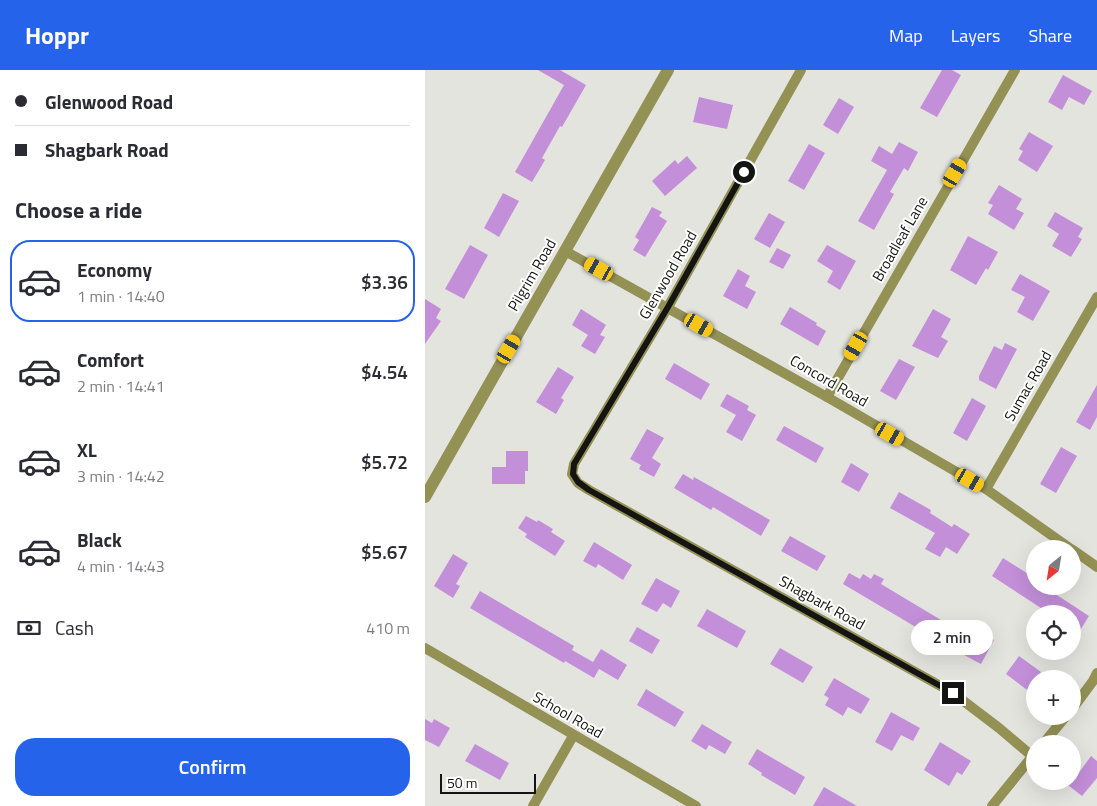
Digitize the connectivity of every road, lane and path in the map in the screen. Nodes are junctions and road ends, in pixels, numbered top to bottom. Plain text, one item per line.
1 (668, 70) edge
2 (801, 70) edge
3 (1015, 70) edge
4 (565, 250) junction
5 (1097, 297) edge
6 (668, 307) junction
7 (827, 397) junction
8 (986, 489) junction
9 (589, 490) joint
10 (425, 497) edge
11 (1059, 540) edge
12 (1081, 555) edge
13 (1097, 567) edge
14 (425, 648) edge
15 (1097, 673) edge
16 (1081, 698) edge
17 (1059, 725) edge
18 (1050, 735) edge
19 (573, 736) junction
20 (1026, 748) edge
21 (1026, 764) edge
22 (533, 806) edge
23 (697, 806) edge
24 (992, 806) edge

1 - 4 street, Pilgrim Road
2 - 6 street, Glenwood Road
3 - 7 street, Broadleaf Lane
4 - 6 street, Concord Road
4 - 10 street, Pilgrim Road
5 - 8 street, Sumac Road
6 - 7 street, Concord Road
6 - 9 street, Glenwood Road
7 - 8 street, Concord Road
8 - 11 street, Concord Road
9 - 20 street, Shagbark Road
12 - 13 street, Concord Road
14 - 19 street, School Road
15 - 16 street
17 - 18 street
19 - 22 street
19 - 23 street, School Road
21 - 24 street

